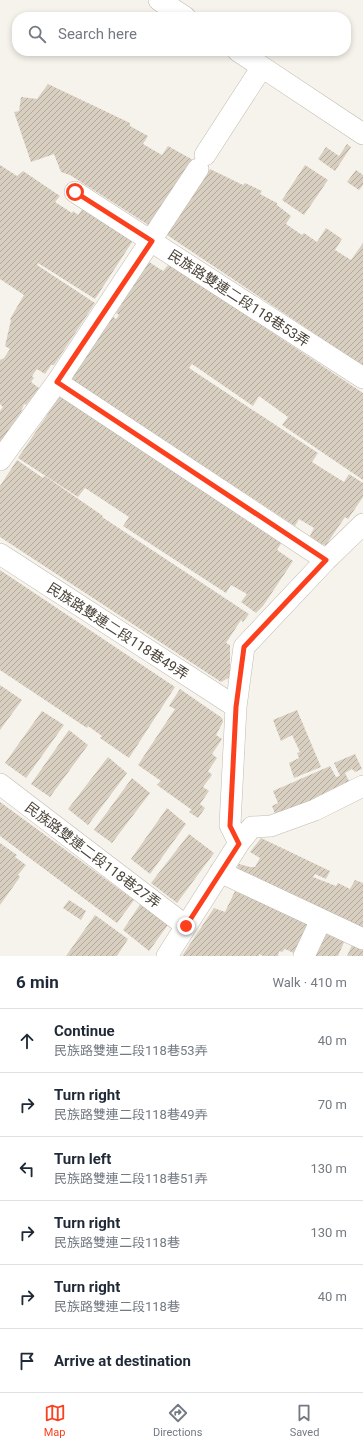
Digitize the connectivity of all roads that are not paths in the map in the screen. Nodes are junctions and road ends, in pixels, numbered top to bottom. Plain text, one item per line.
1 (159, 0) edge
2 (177, 12) edge
3 (246, 56) edge
4 (262, 66) junction
5 (363, 134) edge
6 (75, 192) dead end
7 (152, 241) junction
8 (363, 378) edge
9 (57, 382) junction
10 (0, 460) edge
11 (363, 524) edge
12 (0, 554) edge
13 (326, 560) junction
14 (236, 707) junction
15 (0, 784) edge
16 (363, 786) edge
17 (239, 844) junction
18 (220, 872) junction
19 (321, 920) junction
20 (186, 926) junction
21 (363, 939) edge
22 (167, 956) edge
23 (304, 956) edge

1 - 2 lane
3 - 4 lane
4 - 5 lane
4 - 7 lane
6 - 7 lane, 民族路雙連二段118巷53弄
7 - 8 lane, 民族路雙連二段118巷53弄
7 - 9 lane
9 - 10 lane
9 - 13 lane
11 - 13 lane
12 - 14 lane, 民族路雙連二段118巷49弄
13 - 14 lane
14 - 17 lane
15 - 20 lane, 民族路雙連二段118巷27弄
16 - 17 lane
17 - 18 lane
18 - 19 lane
18 - 20 lane
19 - 21 lane
19 - 23 lane
20 - 22 lane

